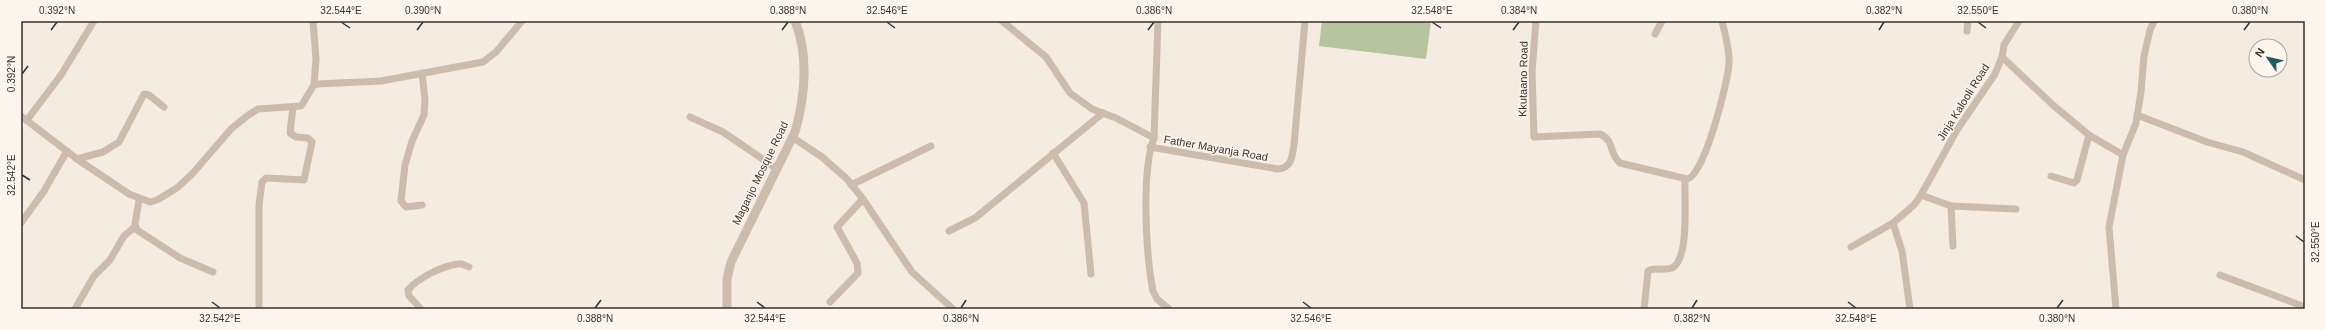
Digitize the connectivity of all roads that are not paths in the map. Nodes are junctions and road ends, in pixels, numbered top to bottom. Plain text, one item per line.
1 (94, 21) edge
2 (313, 21) edge
3 (522, 21) edge
4 (795, 21) edge
5 (1002, 21) edge
6 (1158, 21) edge
7 (1305, 21) edge
8 (1536, 21) edge
9 (1662, 21) edge
10 (1722, 21) edge
11 (1968, 21) edge
12 (2020, 21) edge
13 (2154, 21) edge
14 (1967, 31) dead end
15 (1655, 34) dead end
16 (2002, 57) junction
17 (422, 73) junction
18 (314, 85) junction
19 (164, 107) dead end
20 (293, 107) junction
21 (1103, 113) junction
22 (2136, 115) junction
23 (690, 117) dead end
24 (24, 118) edge
25 (2089, 135) junction
26 (792, 137) junction
27 (1154, 138) junction
28 (931, 146) dead end
29 (1150, 147) junction
30 (67, 151) junction
31 (1053, 153) junction
32 (2122, 156) junction
33 (77, 159) junction
34 (777, 169) junction
35 (2051, 176) dead end
36 (1685, 179) junction
37 (2305, 180) edge
38 (851, 185) junction
39 (1921, 195) junction
40 (863, 199) junction
41 (139, 200) junction
42 (422, 205) dead end
43 (1951, 206) junction
44 (2016, 209) dead end
45 (21, 223) edge
46 (1893, 223) junction
47 (135, 227) junction
48 (949, 231) dead end
49 (1953, 246) dead end
50 (1851, 247) dead end
51 (470, 267) dead end
52 (213, 272) dead end
53 (1091, 274) dead end
54 (2220, 275) dead end
55 (830, 302) dead end
56 (2305, 307) edge
57 (75, 309) edge
58 (259, 309) edge
59 (421, 309) edge
60 (727, 309) edge
61 (953, 309) edge
62 (1169, 309) edge
63 (1644, 309) edge
64 (1910, 309) edge
65 (2116, 309) edge

1 - 24 street
2 - 18 street
3 - 17 street
4 - 26 street, Maganjo Mosque Road
5 - 21 street
6 - 27 street, Father Mayanja Road
7 - 29 street, Father Mayanja Road
8 - 36 street, Kkutaano Road
9 - 15 street
10 - 36 street
11 - 14 street
12 - 16 street, Jinja Kalooli Road
13 - 22 street
16 - 25 street
16 - 39 street, Jinja Kalooli Road
17 - 18 street
17 - 42 street
18 - 20 street
19 - 33 street
20 - 41 street
20 - 58 street
21 - 27 street
21 - 31 street
22 - 32 street
22 - 37 street
23 - 34 street
24 - 30 street
25 - 32 street
25 - 35 street
26 - 34 street, Maganjo Mosque Road
26 - 38 street
27 - 29 street, Father Mayanja Road
28 - 38 street
29 - 62 street
30 - 33 street
30 - 45 street
31 - 48 street
31 - 53 street
32 - 65 street
33 - 41 street
34 - 60 street, Maganjo Mosque Road
36 - 63 street
38 - 40 street
39 - 43 street
39 - 46 street, Jinja Kalooli Road
40 - 55 street
40 - 61 street
41 - 47 street
43 - 44 street
43 - 49 street
46 - 50 street, Jinja Kalooli Road
46 - 64 street
47 - 52 street
47 - 57 street
51 - 59 street
54 - 56 street

